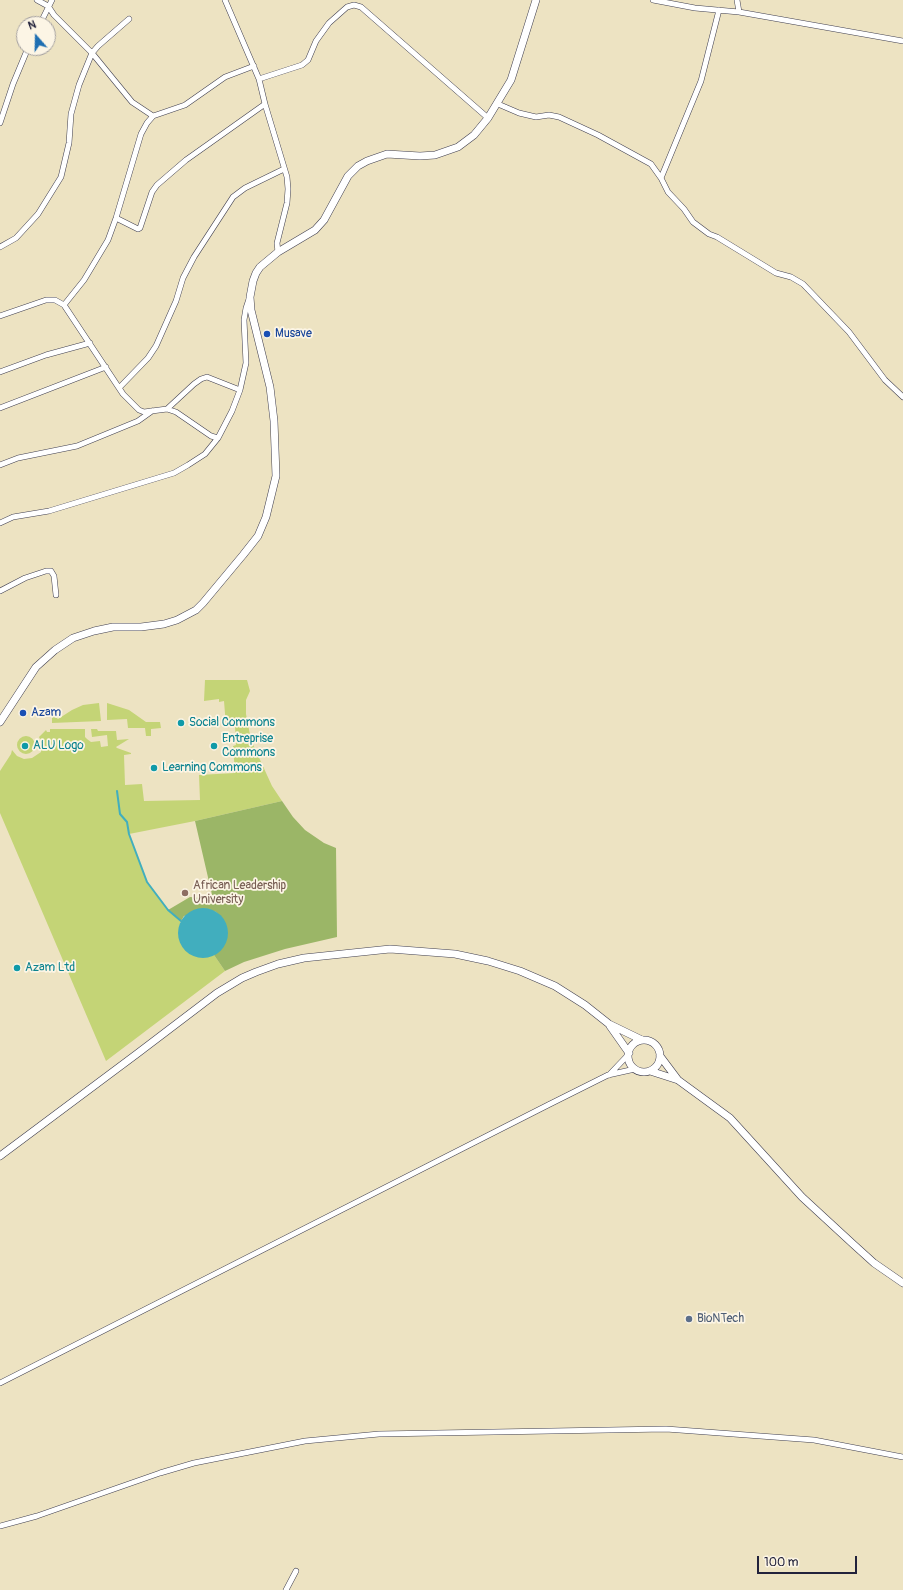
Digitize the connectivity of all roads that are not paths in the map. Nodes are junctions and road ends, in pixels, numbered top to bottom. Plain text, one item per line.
1 (37, 0) edge
2 (52, 0) edge
3 (225, 0) edge
4 (347, 0) edge
5 (536, 0) edge
6 (653, 0) edge
7 (737, 0) edge
8 (48, 6) junction
9 (347, 7) junction
10 (719, 10) junction
11 (739, 12) junction
12 (44, 16) edge
13 (129, 19) dead end
14 (903, 41) edge
15 (92, 54) junction
16 (25, 56) edge
17 (254, 66) junction
18 (259, 79) junction
19 (265, 104) junction
20 (498, 104) junction
21 (153, 116) junction
22 (488, 118) junction
23 (0, 123) edge
24 (284, 168) junction
25 (661, 178) junction
26 (116, 218) junction
27 (0, 247) edge
28 (278, 252) junction
29 (250, 297) junction
30 (64, 305) junction
31 (0, 316) edge
32 (90, 343) junction
33 (106, 367) junction
34 (0, 372) edge
35 (119, 388) junction
36 (240, 390) junction
37 (902, 394) edge
38 (0, 408) edge
39 (167, 409) junction
40 (153, 411) junction
41 (218, 438) junction
42 (0, 465) edge
43 (0, 523) edge
44 (0, 591) edge
45 (56, 595) dead end
46 (0, 722) edge
47 (609, 1024) junction
48 (642, 1040) junction
49 (629, 1054) junction
50 (660, 1056) junction
51 (635, 1069) junction
52 (650, 1071) junction
53 (608, 1075) junction
54 (678, 1080) junction
55 (0, 1156) edge
56 (903, 1284) edge
57 (0, 1383) edge
58 (903, 1457) edge
59 (0, 1526) edge
60 (296, 1571) dead end
61 (286, 1590) edge

1 - 8 street
2 - 8 street
3 - 17 street
4 - 9 street
5 - 20 main road
6 - 10 street
7 - 11 street
8 - 12 street
8 - 15 street
9 - 18 street
9 - 22 street
10 - 11 street
10 - 25 street
11 - 14 street
13 - 15 street
15 - 21 street
15 - 27 street
16 - 23 street
17 - 18 street
17 - 21 street
18 - 19 street
19 - 24 street
19 - 26 street
20 - 22 main road
20 - 25 street
21 - 26 street
22 - 28 main road
24 - 28 street
24 - 35 street
25 - 37 street
26 - 30 street
28 - 29 main road
29 - 36 street
29 - 46 main road
30 - 31 street
30 - 32 street
32 - 33 street
32 - 34 street
33 - 35 street
33 - 38 street
35 - 40 street
36 - 39 street
36 - 41 street
39 - 40 street
39 - 41 street
40 - 42 street
41 - 43 street
44 - 45 street
47 - 48 main road
47 - 49 main road
47 - 55 main road
48 - 49 main road
48 - 50 main road
49 - 51 main road
49 - 53 street
50 - 52 main road
50 - 54 main road
51 - 52 main road
51 - 53 street
52 - 54 main road
53 - 57 street
54 - 56 main road
58 - 59 street
60 - 61 street

